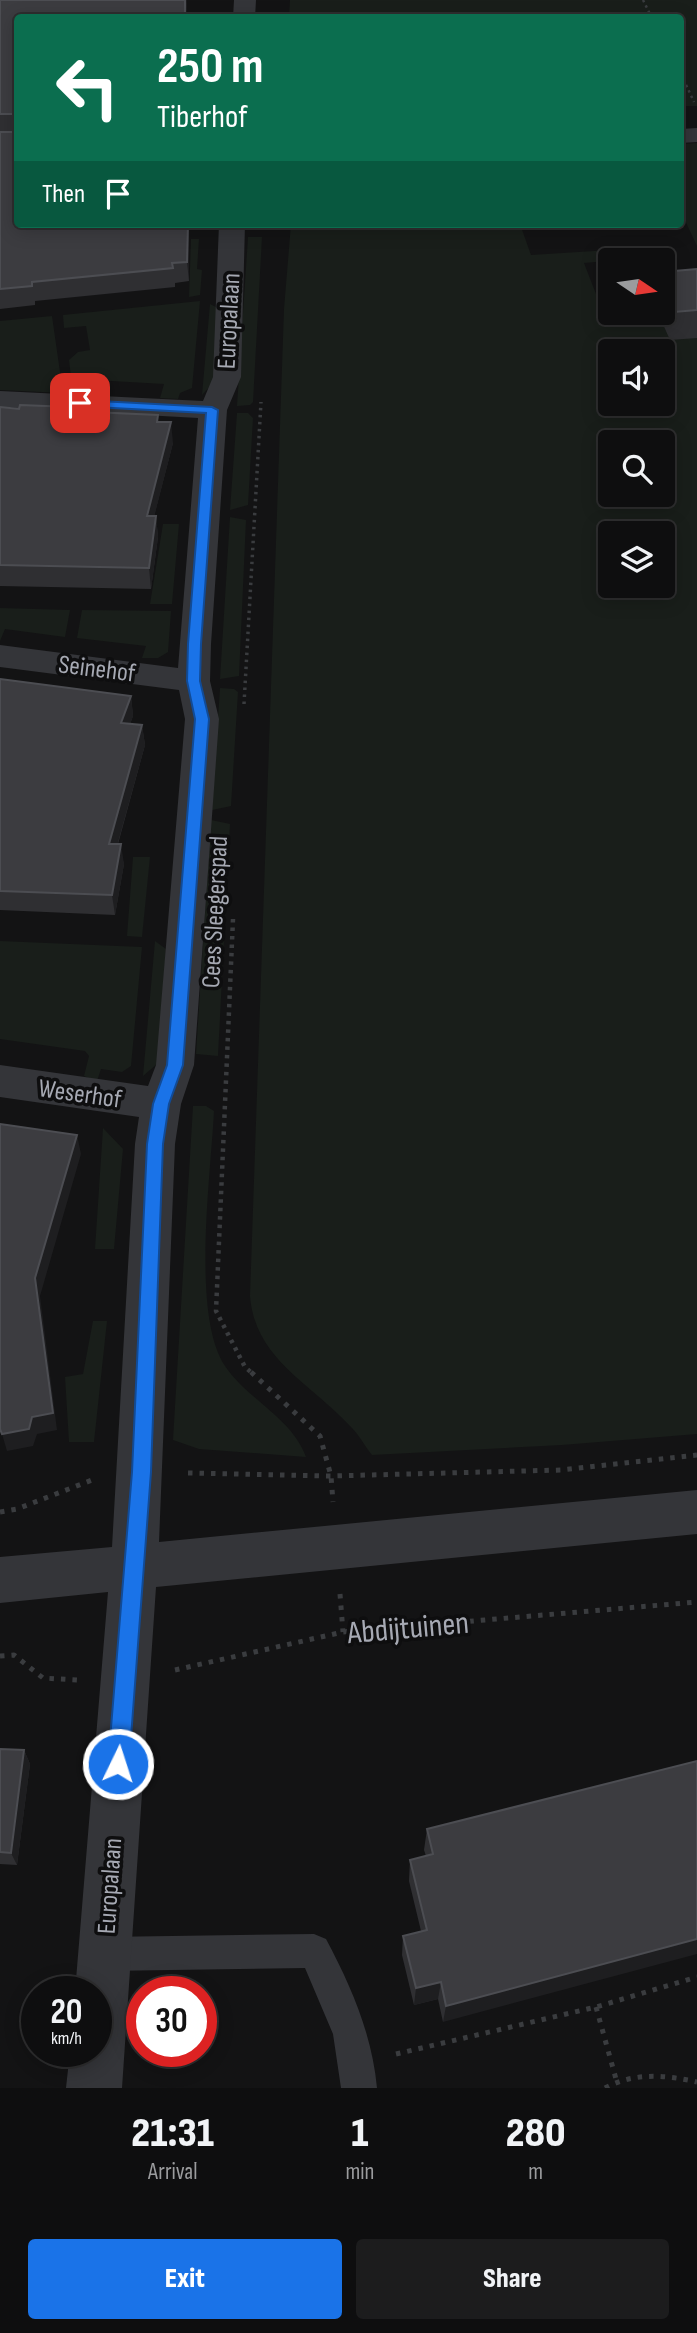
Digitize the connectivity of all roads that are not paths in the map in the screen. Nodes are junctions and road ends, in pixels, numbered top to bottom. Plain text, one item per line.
1 (232, 228) edge
2 (0, 399) edge
3 (212, 410) junction
4 (0, 656) edge
5 (194, 681) junction
6 (0, 1081) edge
7 (161, 1104) junction
8 (697, 1512) edge
9 (133, 1569) junction
10 (0, 1580) edge
11 (104, 1954) junction
12 (359, 2076) edge
13 (94, 2088) edge

1 - 3 street, Europalaan
2 - 3 street
3 - 5 street, Europalaan
4 - 5 street, Seinehof
5 - 7 street, Europalaan
6 - 7 street, Weserhof
7 - 9 street, Europalaan
8 - 9 street
9 - 10 street
9 - 11 street, Europalaan
11 - 12 lane
11 - 13 street, Europalaan

